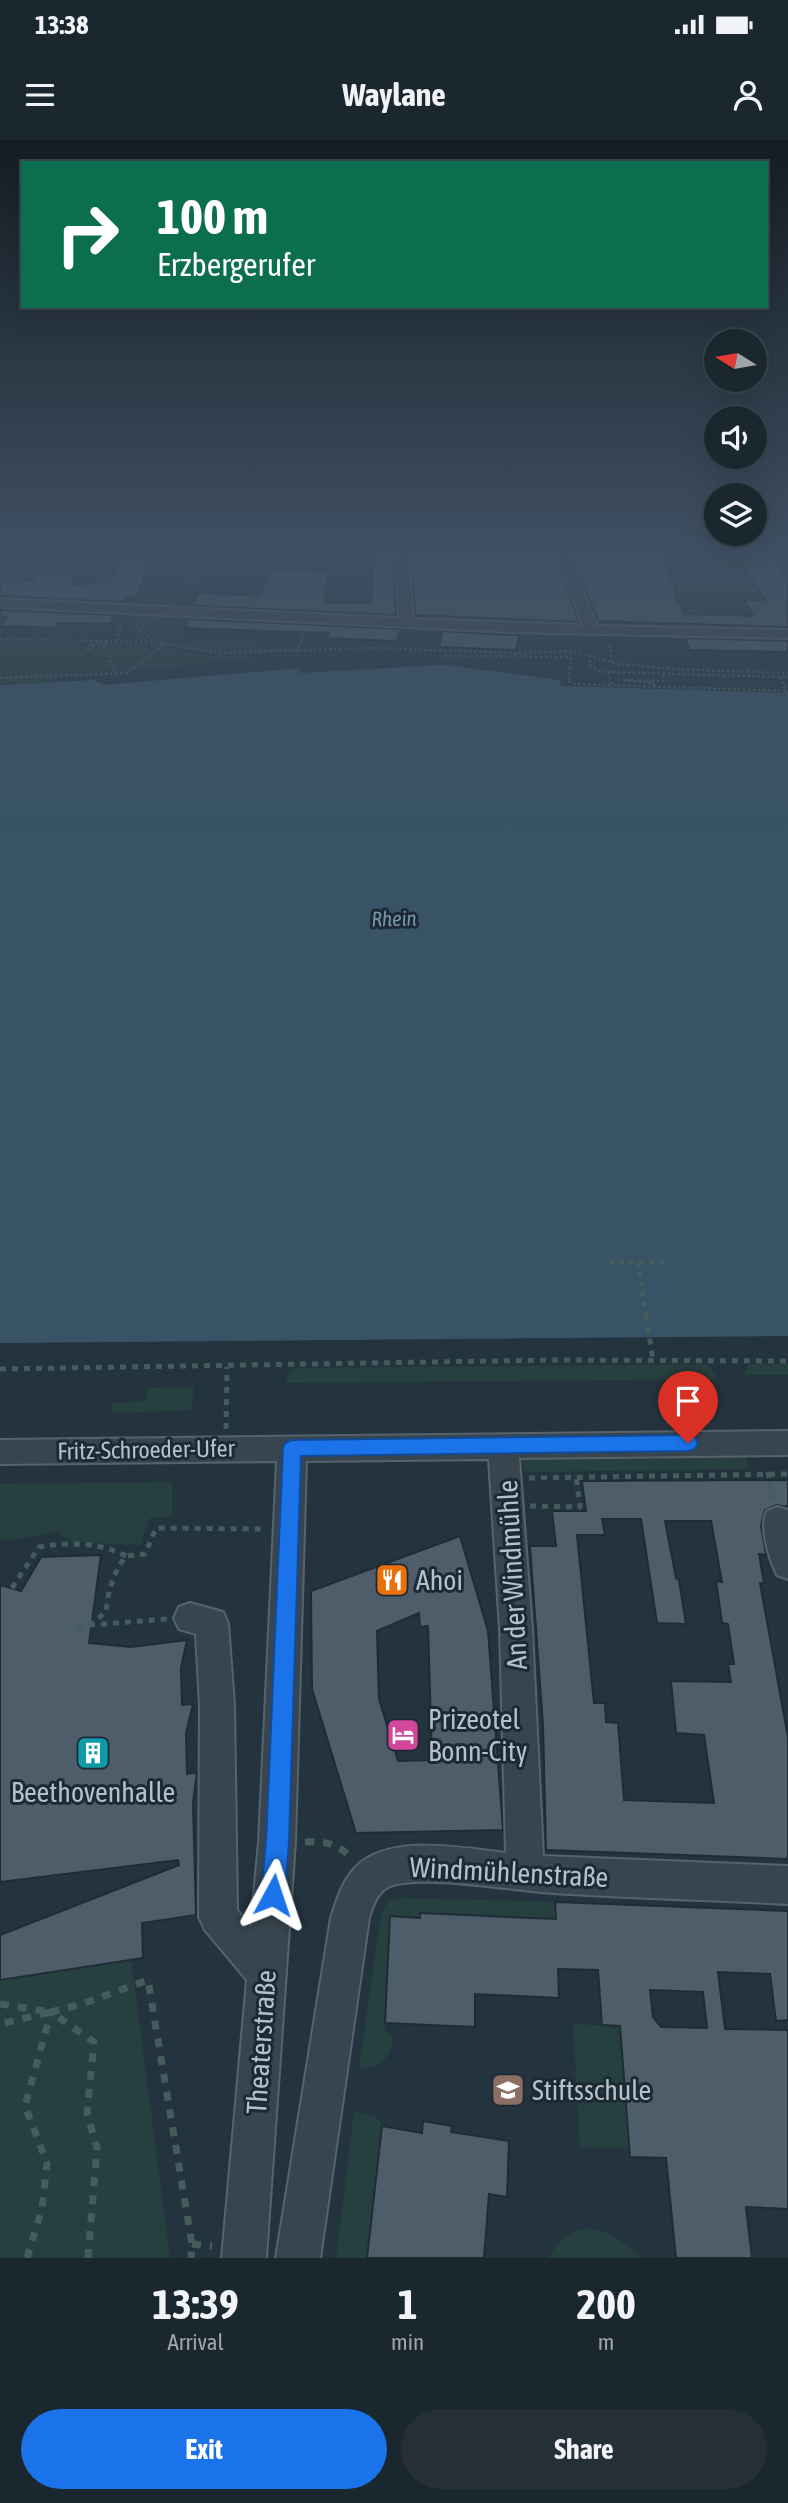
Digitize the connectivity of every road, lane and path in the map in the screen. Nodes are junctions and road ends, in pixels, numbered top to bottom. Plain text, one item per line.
1 (87, 650) edge
2 (106, 650) edge
3 (158, 650) edge
4 (198, 650) edge
5 (321, 650) edge
6 (429, 650) edge
7 (610, 650) edge
8 (572, 651) junction
9 (80, 655) dead end
10 (590, 655) junction
11 (445, 656) dead end
12 (571, 657) junction
13 (612, 661) junction
14 (668, 661) dead end
15 (634, 662) junction
16 (671, 669) junction
17 (608, 672) junction
18 (115, 673) junction
19 (636, 673) junction
20 (662, 674) junction
21 (672, 674) junction
22 (681, 674) junction
23 (788, 675) edge
24 (780, 677) junction
25 (0, 678) edge
26 (611, 685) junction
27 (654, 686) junction
28 (683, 687) junction
29 (787, 691) edge
30 (788, 696) edge
31 (605, 706) dead end
32 (614, 706) junction
33 (628, 706) dead end
34 (609, 1262) dead end
35 (638, 1262) junction
36 (666, 1262) dead end
37 (653, 1361) junction
38 (788, 1361) edge
39 (227, 1367) junction
40 (0, 1369) edge
41 (503, 1445) junction
42 (226, 1448) junction
43 (292, 1448) junction
44 (0, 1452) edge
45 (771, 1457) edge
46 (788, 1474) edge
47 (576, 1477) junction
48 (508, 1492) junction
49 (778, 1520) dead end
50 (290, 1529) junction
51 (126, 1556) junction
52 (788, 1560) edge
53 (12, 1588) dead end
54 (190, 1618) joint
55 (77, 1626) dead end
56 (88, 1626) junction
57 (320, 1841) dead end
58 (350, 1856) dead end
59 (525, 1873) junction
60 (788, 1885) edge
61 (266, 1973) junction
62 (0, 2004) edge
63 (51, 2012) junction
64 (0, 2024) edge
65 (27, 2258) edge
66 (88, 2258) edge
67 (191, 2258) edge
68 (244, 2258) edge
69 (298, 2258) edge

1 - 9 path
2 - 18 path
3 - 18 path
4 - 5 path
6 - 8 path
7 - 13 path
8 - 10 path
8 - 12 path
10 - 13 path
10 - 17 path
11 - 12 path
12 - 26 path
13 - 15 path
14 - 16 path
15 - 16 path
15 - 19 path
16 - 21 path
16 - 23 path
17 - 19 path
17 - 26 path
18 - 25 path
19 - 20 path
20 - 21 path
20 - 27 path
21 - 22 path
22 - 24 path
22 - 28 path
23 - 24 path
24 - 29 path
26 - 27 path
26 - 32 path
27 - 28 path
28 - 29 path
29 - 30 path
31 - 32 path
32 - 33 path
34 - 35 path
35 - 36 path
35 - 37 path
37 - 38 path
37 - 39 path
39 - 40 path
39 - 42 path
41 - 43 street, Fritz-Schroeder-Ufer
41 - 45 street, Fritz-Schroeder-Ufer
41 - 48 street, An der Windmühle
42 - 43 street, Fritz-Schroeder-Ufer
42 - 44 street, Fritz-Schroeder-Ufer
43 - 50 street, Theaterstraße
45 - 46 path
45 - 47 path
47 - 48 path
47 - 48 path
48 - 59 street, An der Windmühle
49 - 52 street
50 - 51 path
50 - 61 street, Theaterstraße
51 - 53 path
51 - 56 path
54 - 56 path
54 - 61 street
55 - 56 path
57 - 58 path
59 - 60 street, Windmühlenstraße
59 - 69 street, Windmühlenstraße
61 - 68 street, Theaterstraße
62 - 63 path
63 - 64 path
63 - 65 path
63 - 66 path
63 - 67 path

